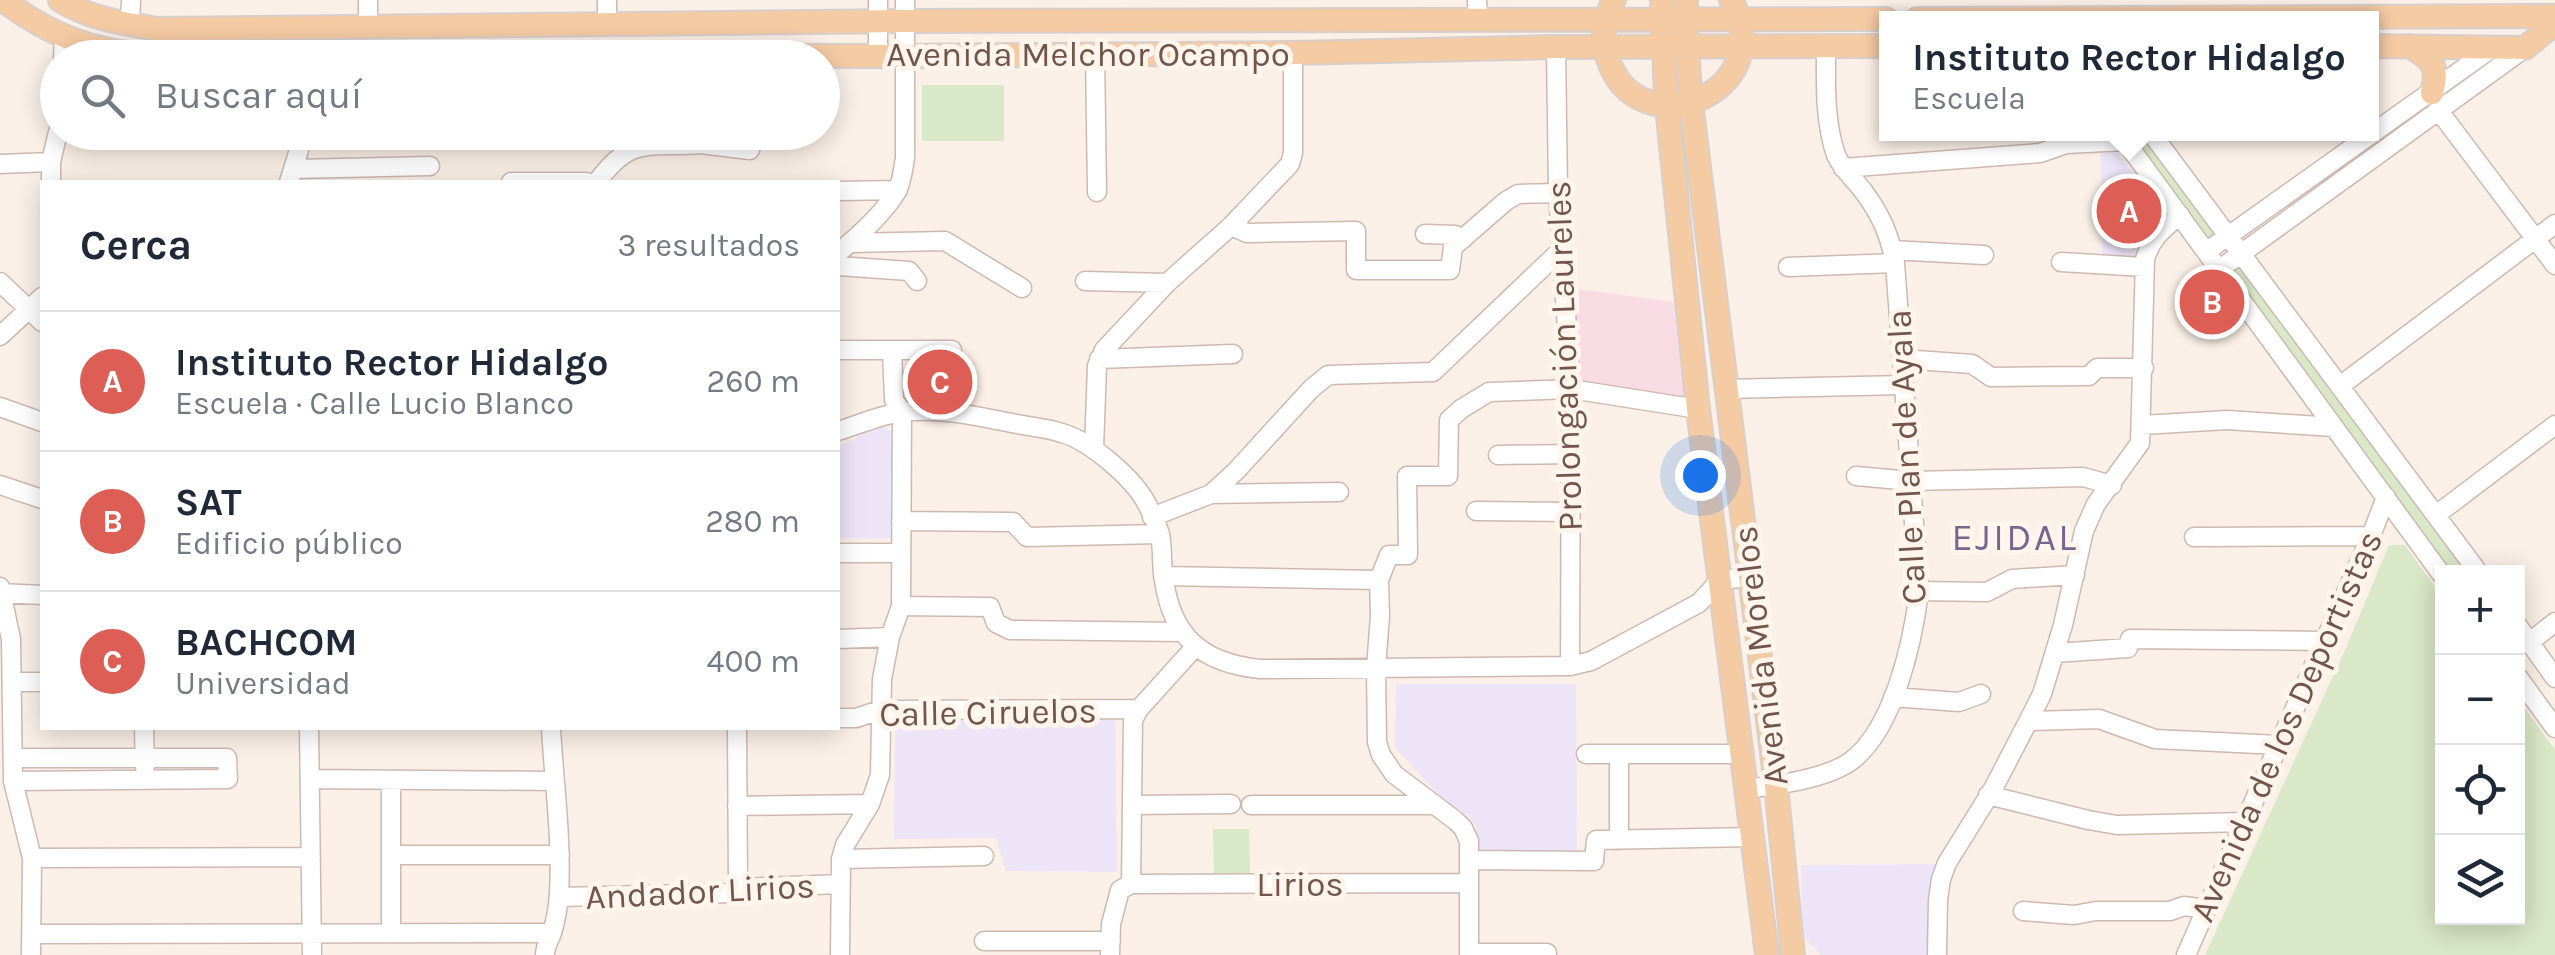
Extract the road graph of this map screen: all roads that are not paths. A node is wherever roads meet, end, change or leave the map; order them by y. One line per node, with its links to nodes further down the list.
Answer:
1 (3, 0): 24 (main road, Avenida Melchor Ocampo)
2 (60, 0): 20 (main road, Avenida Melchor Ocampo)
3 (131, 0): 20 (street)
4 (368, 0): 23 (street)
5 (607, 0): 21 (street)
6 (2551, 0): 14 (main road)
7 (1478, 10): 13 (main road, Avenida Melchor Ocampo); 19 (main road, Avenida Melchor Ocampo)
8 (1662, 10): 9 (main road, Avenida Melchor Ocampo); 13 (main road, Avenida Melchor Ocampo); 34 (main road, Avenida Morelos)
9 (1686, 10): 10 (main road, Avenida Melchor Ocampo); 34 (main road, Avenida Morelos)
10 (1736, 10): 16 (main road, Avenida Melchor Ocampo); 26 (main road)
11 (878, 11): 12 (main road, Avenida Melchor Ocampo); 21 (main road, Avenida Melchor Ocampo); 41 (street)
12 (906, 11): 18 (main road, Avenida Melchor Ocampo); 42 (street)
13 (1610, 11): 33 (main road)
14 (2530, 14): 15 (main road); 17 (main road); 31 (main road)
15 (2379, 15)
16 (1879, 19)
17 (2555, 20): 35 (main road)
18 (1020, 21): 19 (main road, Avenida Melchor Ocampo); 38 (main road)
19 (1424, 21): 36 (main road)
20 (130, 25): 23 (main road, Avenida Melchor Ocampo)
21 (607, 25): 22 (main road, Avenida Melchor Ocampo)
22 (462, 27): 23 (main road, Avenida Melchor Ocampo); 25 (main road)
23 (368, 28)
24 (54, 40)
25 (462, 40)
26 (1742, 46): 27 (main road, Avenida Melchor Ocampo); 34 (main road, Avenida Melchor Ocampo); 44 (main road)
27 (1826, 46): 28 (main road, Avenida Melchor Ocampo); 56 (street, Calle Plan de Ayala)
28 (1879, 46)
29 (2379, 46): 30 (main road)
30 (2410, 46): 31 (main road); 43 (main road)
31 (2496, 46): 35 (main road); 43 (street)
32 (1556, 47): 33 (main road, Avenida Melchor Ocampo); 36 (main road, Avenida Melchor Ocampo); 63 (street, Prolongación Laureles)
33 (1604, 47): 34 (main road, Avenida Melchor Ocampo); 44 (main road)
34 (1675, 47): 44 (main road, Avenida Morelos)
35 (2525, 48): 43 (street)
36 (1424, 50): 37 (main road, Avenida Melchor Ocampo)
37 (1293, 53): 39 (main road, Avenida Melchor Ocampo); 66 (street)
38 (1021, 54): 39 (main road, Avenida Melchor Ocampo); 42 (main road, Avenida Melchor Ocampo)
39 (1095, 54): 62 (street)
40 (840, 55): 41 (main road, Avenida Melchor Ocampo)
41 (878, 55): 42 (main road, Avenida Melchor Ocampo)
42 (904, 56): 60 (street)
43 (2435, 102): 45 (street); 69 (street); 74 (street)
44 (1680, 105): 99 (main road, Avenida Morelos); 102 (main road, Avenida Morelos)
45 (2379, 138)
46 (2090, 141): 56 (street)
47 (2125, 141): 64 (street)
48 (2157, 141): 68 (street)
49 (2375, 141): 68 (street)
50 (54, 150): 53 (street)
51 (299, 150): 57 (street)
52 (630, 150): 59 (street)
53 (51, 162): 54 (street); 58 (street)
54 (0, 164)
55 (430, 166): 57 (street)
56 (1843, 168): 76 (street, Calle Plan de Ayala)
57 (292, 176)
58 (51, 180)
59 (598, 180)
60 (898, 190): 61 (street); 71 (street)
61 (840, 191)
62 (1096, 192)
63 (1558, 193): 70 (street); 72 (street, Prolongación Laureles)
64 (2180, 215): 73 (street); 81 (street)
65 (2555, 224): 69 (street)
66 (1231, 226): 70 (street); 86 (street)
67 (1425, 234): 70 (street)
68 (2228, 236): 73 (street); 74 (street)
69 (2535, 239): 78 (street); 98 (street)
70 (1463, 240)
71 (844, 248): 87 (street)
72 (1562, 249): 100 (street, Prolongación Laureles); 117 (street)
73 (2207, 252): 82 (street)
74 (2242, 253): 82 (street); 98 (street)
75 (1984, 255): 76 (street)
76 (1894, 256): 80 (street); 94 (street, Calle Plan de Ayala)
77 (2062, 262): 81 (street)
78 (2555, 265)
79 (840, 266): 83 (street)
80 (1788, 267)
81 (2144, 267): 96 (street)
82 (2220, 269): 107 (street)
83 (917, 281)
84 (1086, 281): 86 (street)
85 (0, 282): 88 (street)
86 (1167, 283): 95 (street)
87 (1022, 288)
88 (38, 310): 89 (street)
89 (0, 336)
90 (840, 350): 91 (street)
91 (892, 350): 92 (street); 103 (street)
92 (952, 350)
93 (1234, 354): 95 (street)
94 (1902, 359): 96 (street); 97 (street, Calle Plan de Ayala)
95 (1099, 360): 109 (street)
96 (2144, 368): 106 (street)
97 (1904, 385): 99 (street); 113 (street, Calle Plan de Ayala)
98 (2340, 386): 122 (street)
99 (1727, 388): 133 (main road, Avenida Morelos)
100 (1571, 389): 102 (street); 110 (street, Prolongación Laureles); 134 (street)
101 (0, 407): 104 (street)
102 (1698, 409): 135 (main road, Avenida Morelos)
103 (902, 412): 108 (street); 109 (street); 123 (street)
104 (40, 421)
105 (2555, 425): 122 (street)
106 (2142, 426): 107 (street); 115 (street)
107 (2334, 426): 119 (street)
108 (840, 431)
109 (1094, 449): 124 (street)
110 (1571, 454): 111 (street); 121 (street, Prolongación Laureles)
111 (1498, 456)
112 (1856, 476): 113 (street)
113 (1912, 480): 115 (street); 137 (street, Calle Plan de Ayala)
114 (0, 485): 118 (street)
115 (2112, 485): 131 (street)
116 (1339, 492): 117 (street)
117 (1212, 494): 124 (street)
118 (40, 498)
119 (2386, 498): 125 (street, Avenida de los Deportistas); 129 (street)
120 (1476, 511): 121 (street)
121 (1571, 512): 148 (street, Prolongación Laureles)
122 (2436, 515): 130 (street)
123 (901, 521): 124 (street); 128 (street)
124 (1156, 526): 132 (street)
125 (2371, 536): 126 (street); 145 (street, Avenida de los Deportistas)
126 (2194, 538)
127 (840, 553): 128 (street)
128 (901, 553): 139 (street)
129 (2435, 565)
130 (2473, 565)
131 (2075, 575): 137 (street); 147 (street)
132 (1163, 576): 134 (street); 144 (street)
133 (1750, 577): 135 (street); 176 (main road, Avenida Morelos)
134 (1379, 580): 149 (street)
135 (1720, 580): 148 (street); 168 (main road, Avenida Morelos)
136 (1, 590): 138 (street); 151 (street)
137 (1919, 591): 155 (street, Calle Plan de Ayala)
138 (40, 595)
139 (901, 606): 142 (street); 144 (street)
140 (2555, 622): 146 (street)
141 (2525, 635): 146 (street)
142 (890, 638): 143 (street); 157 (street)
143 (840, 639)
144 (1189, 640): 149 (street); 156 (street)
145 (2325, 641): 147 (street); 165 (street, Avenida de los Deportistas)
146 (2530, 642): 150 (street)
147 (2055, 652): 159 (street)
148 (1570, 666): 149 (street)
149 (1376, 668): 183 (street)
150 (2555, 678)
151 (12, 682): 152 (street); 169 (street)
152 (40, 682)
153 (2525, 687): 160 (street)
154 (1981, 694): 155 (street)
155 (1893, 697): 176 (street, Calle Plan de Ayala)
156 (1139, 709): 157 (street, Calle Ciruelos); 181 (street)
157 (880, 710): 158 (street, Calle Ciruelos); 179 (street)
158 (840, 718)
159 (2030, 720): 165 (street); 178 (street)
160 (2555, 728)
161 (144, 730): 170 (street)
162 (309, 730): 172 (street)
163 (551, 730): 175 (street)
164 (737, 730): 184 (street)
165 (2279, 744): 185 (street, Avenida de los Deportistas)
166 (1586, 754): 167 (street)
167 (1619, 754): 168 (street); 187 (street)
168 (1742, 754): 177 (main road, Avenida Morelos)
169 (14, 758): 170 (street); 174 (street)
170 (145, 758): 171 (street); 171 (street)
171 (146, 778): 174 (street)
172 (310, 779): 173 (street); 191 (street)
173 (391, 780): 175 (street); 188 (street)
174 (14, 781): 192 (street)
175 (554, 781): 189 (street)
176 (1776, 786): 177 (street, Calle Plan de Ayala); 215 (main road, Avenida Morelos)
177 (1747, 789): 186 (main road, Avenida Morelos)
178 (1988, 796): 185 (street); 216 (street)
179 (870, 804): 184 (street); 193 (street)
180 (1231, 804): 181 (street)
181 (1132, 805): 197 (street)
182 (1251, 805): 183 (street)
183 (1432, 805): 194 (street)
184 (737, 806): 198 (street)
185 (2245, 822): 200 (street, Avenida de los Deportistas)
186 (1753, 837): 187 (street); 214 (main road, Avenida Morelos)
187 (1619, 840): 194 (street)
188 (391, 855): 189 (street); 202 (street)
189 (560, 855): 199 (street)
190 (984, 856): 193 (street)
191 (310, 857): 192 (street); 203 (street)
192 (32, 858): 205 (street)
193 (841, 859): 196 (street)
194 (1469, 860): 195 (street)
195 (1469, 883): 197 (street, Lirios); 209 (street)
196 (841, 884): 198 (street, Andador Lirios); 213 (street)
197 (1132, 884): 207 (street)
198 (738, 888): 199 (street, Andador Lirios)
199 (559, 897): 204 (street)
200 (2206, 909): 201 (street); 217 (street, Avenida de los Deportistas)
201 (2023, 910)
202 (391, 931): 203 (street); 204 (street)
203 (312, 933): 205 (street); 211 (street)
204 (552, 933): 212 (street)
205 (31, 934): 210 (street)
206 (984, 940): 207 (street)
207 (1110, 948)
208 (1546, 953): 209 (street)
209 (1470, 954)
210 (31, 955)
211 (312, 955)
212 (545, 955)
213 (840, 955)
214 (1768, 955)
215 (1794, 955)
216 (1938, 955)
217 (2186, 955)

